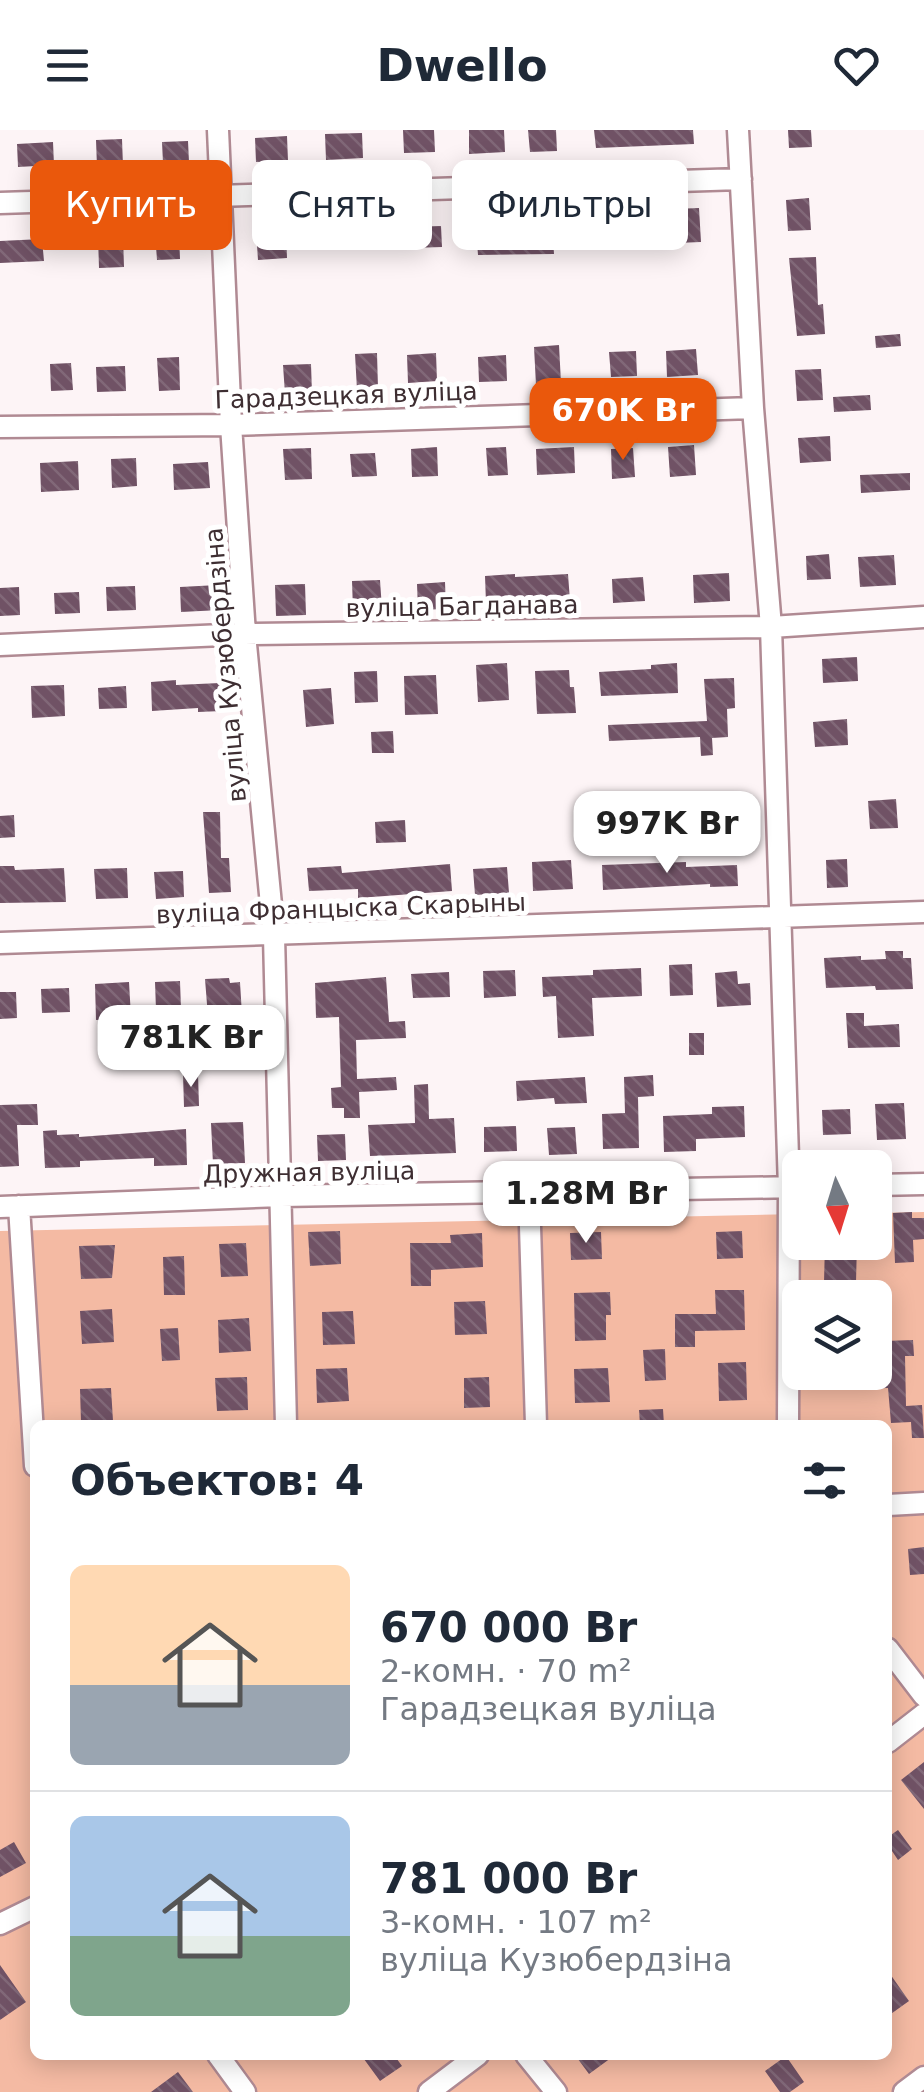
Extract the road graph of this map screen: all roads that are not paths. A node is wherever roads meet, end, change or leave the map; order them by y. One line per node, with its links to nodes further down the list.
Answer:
1 (218, 130): 3 (street, вуліца Кузюбердзіна)
2 (738, 130): 4 (street)
3 (219, 160)
4 (741, 179): 5 (street); 9 (street)
5 (232, 195)
6 (30, 202): 7 (street)
7 (0, 203)
8 (223, 250): 10 (street, вуліца Кузюбердзіна)
9 (752, 408): 10 (street, Гарадзецкая вуліца); 13 (street)
10 (231, 424): 11 (street, Гарадзецкая вуліца); 14 (street, вуліца Кузюбердзіна)
11 (0, 427)
12 (924, 617): 13 (street, вуліца Багданава)
13 (771, 627): 14 (street, вуліца Багданава); 17 (street)
14 (246, 634): 15 (street, вуліца Багданава); 18 (street, вуліца Кузюбердзіна)
15 (0, 645)
16 (924, 912): 17 (street, вуліца Францыска Скарыны)
17 (782, 919): 18 (street, вуліца Францыска Скарыны); 20 (street)
18 (274, 936): 19 (street, вуліца Францыска Скарыны); 25 (street, вуліца Кузюбердзіна)
19 (0, 943)
20 (792, 1150)
21 (924, 1184): 22 (street)
22 (892, 1185)
23 (782, 1187): 24 (street, Дружная вуліца)
24 (529, 1193): 25 (street, Дружная вуліца); 30 (street)
25 (280, 1196): 26 (street, Дружная вуліца); 29 (street, вуліца Кузюбердзіна)
26 (10, 1206): 28 (street)
27 (792, 1260): 31 (street)
28 (31, 1420)
29 (286, 1420)
30 (536, 1420)
31 (788, 1420)
32 (924, 1503): 33 (street)
33 (892, 1506)
34 (892, 1654): 35 (street)
35 (924, 1696)
36 (924, 1714): 37 (street)
37 (892, 1739)
38 (30, 1909): 39 (street)
39 (0, 1924)
40 (222, 2060): 44 (street)
41 (471, 2060): 45 (street)
42 (530, 2060): 46 (street)
43 (924, 2076): 47 (street)
44 (245, 2092)
45 (429, 2092)
46 (556, 2092)
47 (904, 2092)

